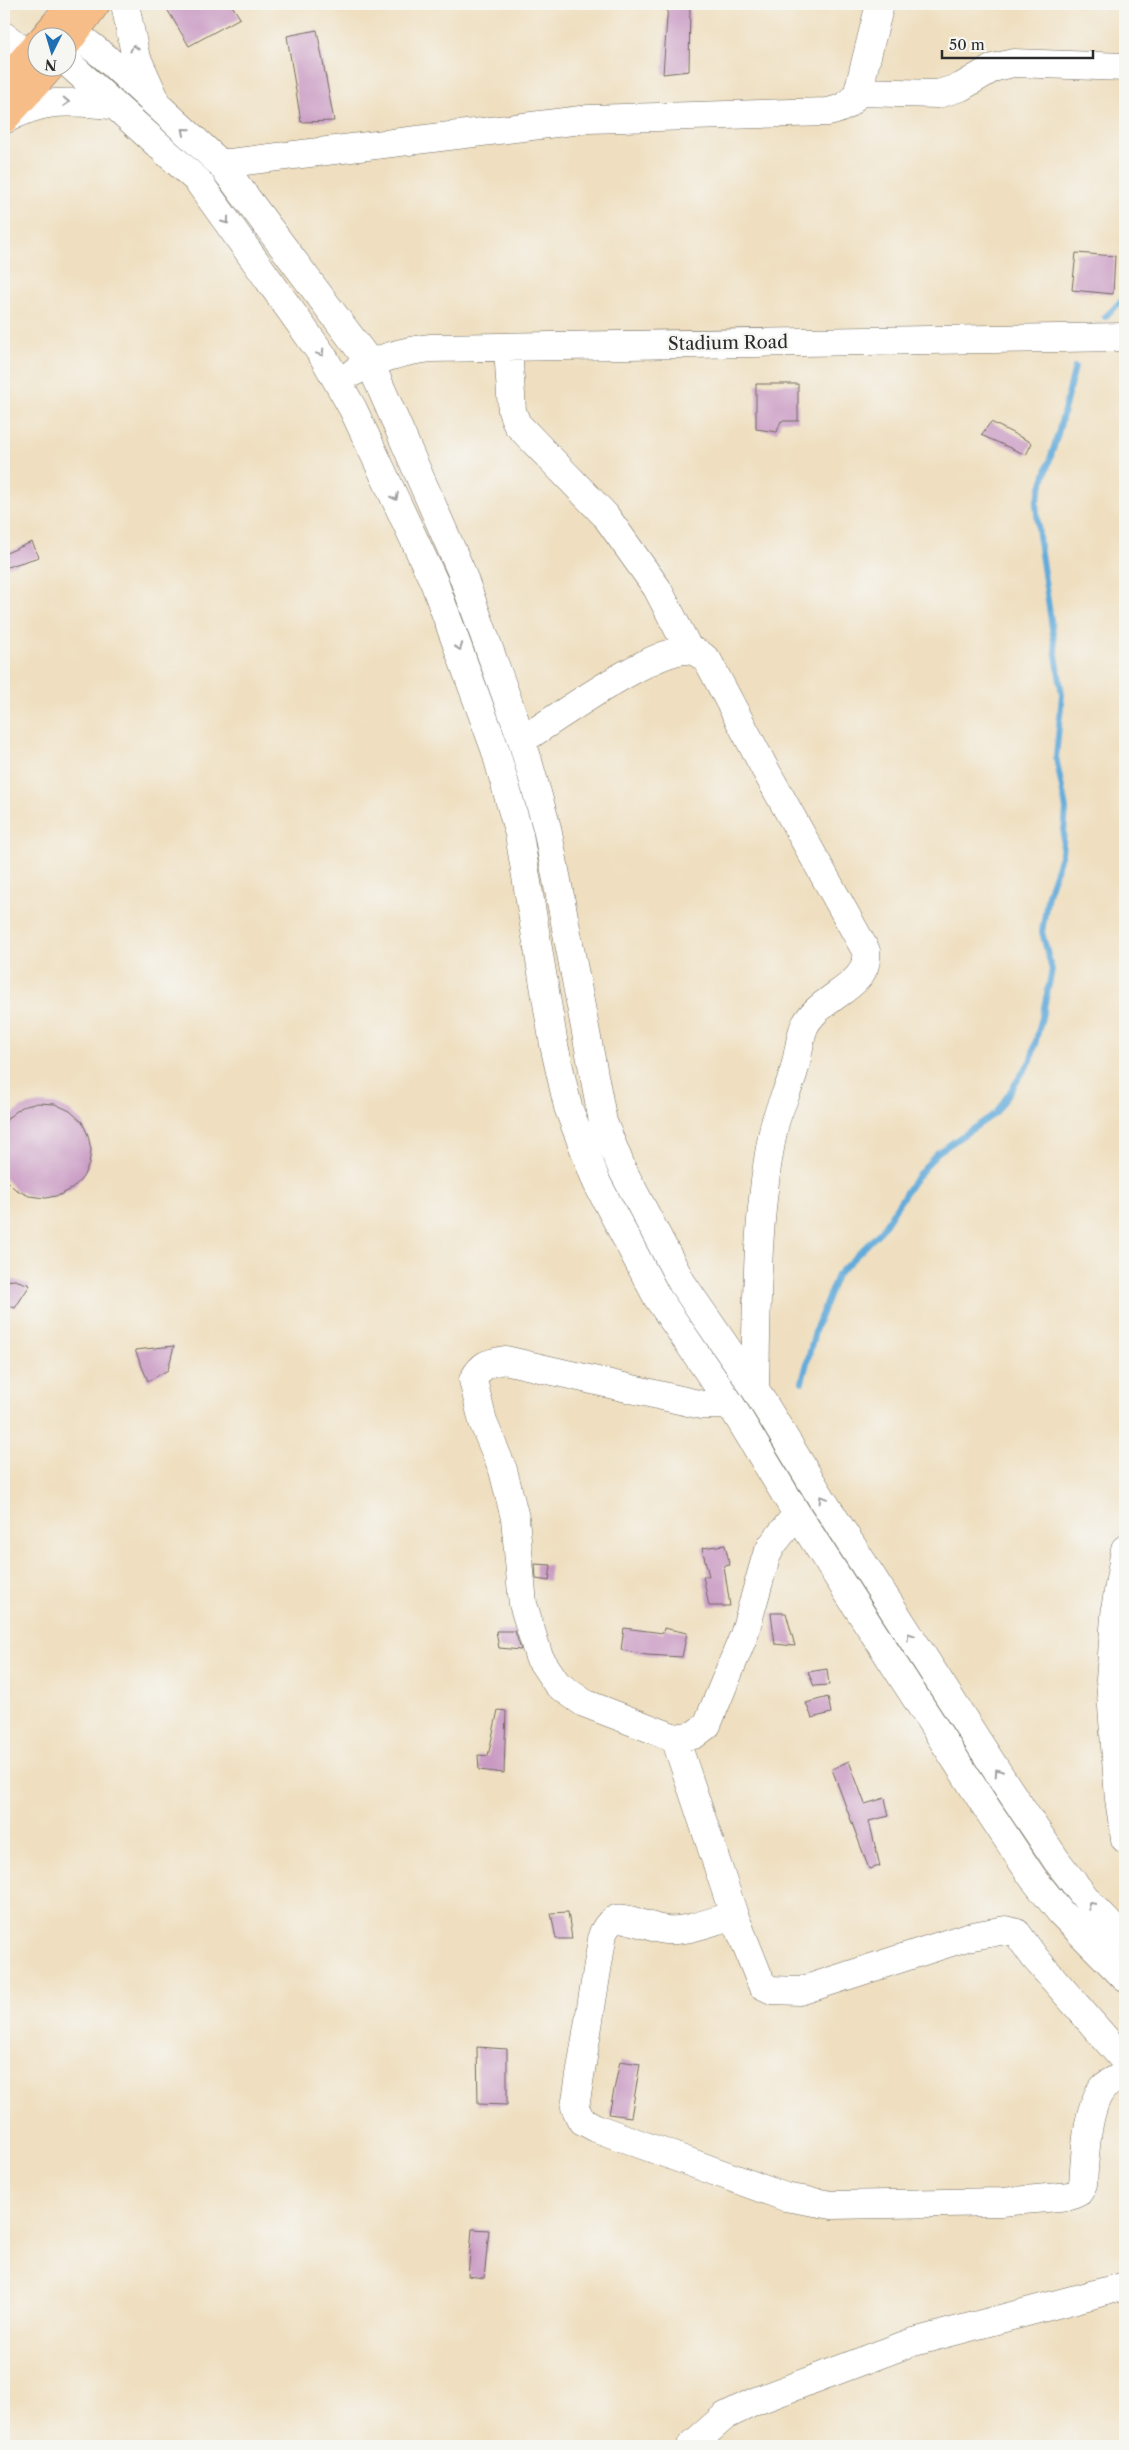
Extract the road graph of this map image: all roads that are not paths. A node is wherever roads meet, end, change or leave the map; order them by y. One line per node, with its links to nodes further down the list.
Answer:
1 (96, 4): 4 (main road)
2 (125, 4): 15 (street, one-way to 2)
3 (880, 4): 13 (street)
4 (65, 28)
5 (4, 36): 6 (street)
6 (28, 36)
7 (78, 46): 15 (street)
8 (28, 60): 12 (main road)
9 (1125, 67): 13 (street)
10 (78, 72): 14 (street)
11 (29, 78): 16 (main road)
12 (4, 82)
13 (858, 92): 17 (street)
14 (114, 105): 16 (street, one-way to 14); 21 (street, one-way to 21)
15 (160, 109): 17 (street, one-way to 15)
16 (4, 120)
17 (221, 164): 20 (street)
18 (1125, 337): 19 (street, Stadium Road)
19 (508, 347): 20 (street, Stadium Road); 22 (street)
20 (370, 363): 21 (street, Stadium Road); 23 (street)
21 (337, 381): 25 (street, one-way to 25)
22 (689, 650): 23 (street); 24 (street)
23 (522, 740): 24 (street)
24 (755, 1389): 31 (street, one-way to 24)
25 (731, 1406): 26 (street); 28 (street)
26 (798, 1514): 28 (street); 32 (street)
27 (1125, 1549): 29 (street)
28 (674, 1738): 30 (street)
29 (1125, 1839)
30 (734, 1915): 33 (street); 34 (street)
31 (1125, 1940)
32 (1125, 1978)
33 (1125, 2061)
34 (1125, 2074)
35 (1125, 2286): 36 (street)
36 (690, 2446)

